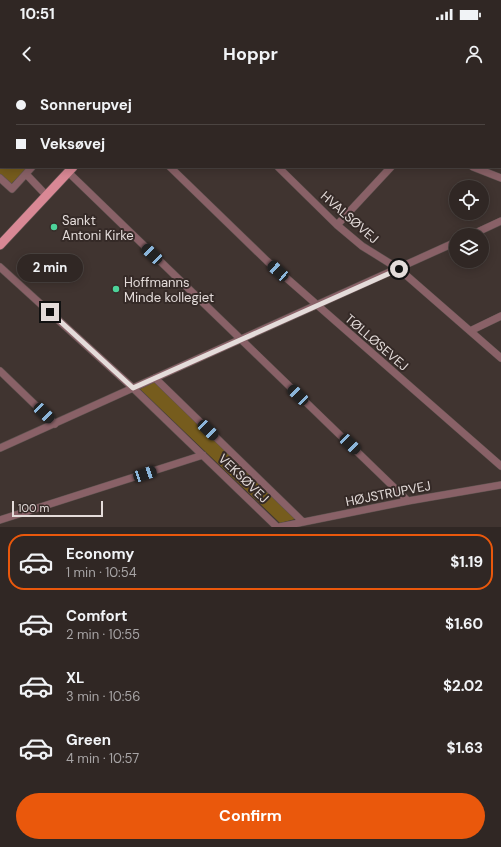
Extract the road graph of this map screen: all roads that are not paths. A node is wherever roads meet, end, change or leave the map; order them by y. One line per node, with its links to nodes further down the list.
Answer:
1 (31, 168): 7 (street)
2 (171, 168): 18 (street, TØLLØSEVEJ)
3 (282, 168): 12 (street, HVALSØVEJ)
4 (390, 168): 12 (street)
5 (476, 168): 9 (street)
6 (70, 170): 10 (main road); 21 (street)
7 (26, 174): 8 (street); 10 (street)
8 (0, 178)
9 (501, 178)
10 (46, 195): 14 (main road)
11 (501, 221): 13 (street)
12 (337, 226): 17 (street, HVALSØVEJ)
13 (486, 228)
14 (0, 245)
15 (449, 245): 17 (street)
16 (0, 267): 25 (street, VEKSØVEJ)
17 (399, 269): 18 (street); 20 (street, HVALSØVEJ)
18 (317, 306): 21 (street); 29 (street, TØLLØSEVEJ)
19 (501, 316): 20 (street)
20 (470, 331): 22 (street, HVALSØVEJ)
21 (240, 339): 24 (street); 31 (street)
22 (501, 358)
23 (0, 371): 26 (street)
24 (155, 378): 25 (street); 33 (street, VEKSØVEJ)
25 (133, 388): 26 (street); 28 (street, VEKSØVEJ)
26 (55, 424): 27 (street)
27 (0, 448)
28 (203, 455): 32 (street); 34 (street, VEKSØVEJ)
29 (501, 466)
30 (501, 485): 31 (street, HØJSTRUPVEJ)
31 (408, 501): 33 (street, HØJSTRUPVEJ)
32 (0, 520)
33 (302, 522): 34 (street, HØJSTRUPVEJ)
34 (278, 527)

